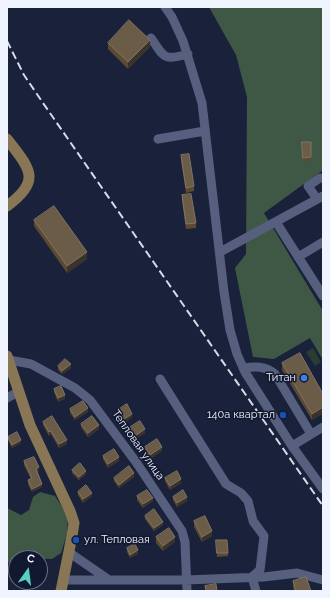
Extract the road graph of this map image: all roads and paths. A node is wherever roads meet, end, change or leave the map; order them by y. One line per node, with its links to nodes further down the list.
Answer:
1 (165, 7): 3 (street)
2 (151, 38): 3 (street)
3 (188, 54): 4 (street)
4 (205, 131): 6 (street); 12 (street)
5 (7, 139): 9 (main road)
6 (158, 139)
7 (320, 178): 8 (street)
8 (320, 198): 10 (street)
9 (7, 206)
10 (276, 222): 12 (street); 13 (street)
11 (323, 242): 13 (street)
12 (220, 252): 16 (street)
13 (298, 257): 14 (street)
14 (323, 296)
15 (8, 358): 18 (main road); 27 (street, Тепловая улица)
16 (243, 368): 21 (street); 22 (street)
17 (160, 379): 25 (street)
18 (18, 392): 19 (street); 24 (main road)
19 (7, 398)
20 (323, 427): 21 (street)
21 (311, 434): 22 (street)
22 (292, 446): 23 (street)
23 (323, 489)
24 (70, 553): 26 (street); 29 (main road)
25 (252, 577): 27 (street); 28 (street); 31 (street)
26 (109, 580): 27 (street); 29 (street)
27 (185, 580): 30 (street, Тепловая улица)
28 (323, 580)
29 (62, 586)
30 (186, 591)
31 (256, 591)

